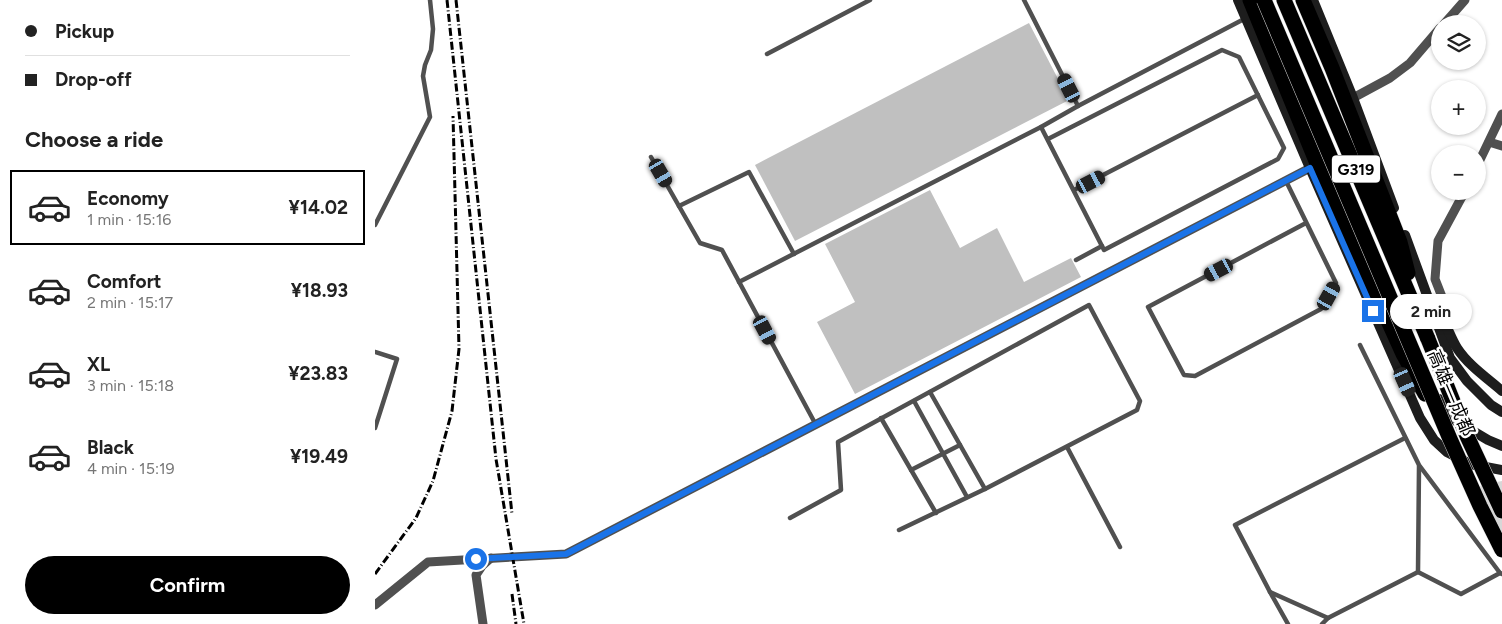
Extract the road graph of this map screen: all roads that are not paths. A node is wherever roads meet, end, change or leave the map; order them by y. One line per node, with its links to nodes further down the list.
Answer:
1 (430, 0): 32 (lane)
2 (870, 0): 15 (lane)
3 (1024, 0): 18 (lane)
4 (1238, 0): 13 (main road)
5 (1250, 0): 49 (highway, bridge)
6 (1259, 0): 51 (main road)
7 (1264, 0): 49 (highway, 高雄—成都 / G319, bridge)
8 (1284, 0): 38 (highway, 高雄—成都 / G319)
9 (1303, 0): 38 (highway)
10 (1313, 0): 17 (main road)
11 (1465, 0): 12 (street)
12 (1452, 15)
13 (1246, 18): 18 (lane); 26 (main road)
14 (1431, 38): 17 (street)
15 (767, 54)
16 (1258, 96): 21 (lane); 28 (lane); 33 (lane)
17 (1353, 98): 37 (main road)
18 (1078, 106): 20 (lane)
19 (1502, 114): 22 (street)
20 (1041, 127): 21 (lane); 34 (lane)
21 (1048, 139): 28 (lane)
22 (1489, 142): 23 (street); 24 (street)
23 (1502, 146)
24 (1486, 148)
25 (651, 157): 30 (lane)
26 (1310, 168): 27 (street); 56 (main road)
27 (1286, 181): 31 (lane); 46 (street)
28 (1074, 190): 33 (lane)
29 (1460, 200): 37 (street)
30 (679, 206): 34 (lane); 36 (lane)
31 (1306, 223): 31 (lane)
32 (375, 225)
33 (1102, 246): 35 (lane)
34 (794, 254): 36 (lane)
35 (1076, 260)
36 (739, 282): 46 (lane)
37 (1431, 305): 41 (main road); 44 (main road)
38 (1428, 339): 59 (highway, 高雄—成都 / G319, bridge)
39 (1360, 345): 48 (lane)
40 (375, 352): 47 (lane)
41 (1502, 391)
42 (930, 392): 43 (lane); 50 (lane); 52 (lane)
43 (914, 400): 45 (lane); 53 (lane)
44 (1502, 412)
45 (881, 418): 55 (lane); 61 (lane)
46 (816, 425): 65 (street)
47 (375, 428)
48 (1405, 438): 54 (lane); 68 (lane)
49 (1449, 438): 64 (highway, 高雄—成都 / G319, bridge)
50 (960, 445): 53 (lane); 57 (lane)
51 (1502, 446)
52 (1067, 447): 57 (lane); 63 (lane)
53 (943, 454): 55 (lane); 58 (lane)
54 (1419, 465): 66 (lane); 67 (lane)
55 (911, 470): 60 (lane)
56 (1502, 470)
57 (985, 489): 58 (lane)
58 (967, 498): 60 (lane)
59 (1502, 511)
60 (936, 512): 62 (lane)
61 (790, 518)
62 (899, 530)
63 (1121, 547)
64 (1502, 550)
65 (492, 558): 69 (street); 71 (street)
66 (1418, 572): 67 (lane); 70 (lane)
67 (1501, 574)
68 (1270, 592): 70 (lane); 72 (lane)
69 (375, 605)
70 (1328, 618): 73 (lane)
71 (483, 624)
72 (1288, 624)
73 (1322, 624)

